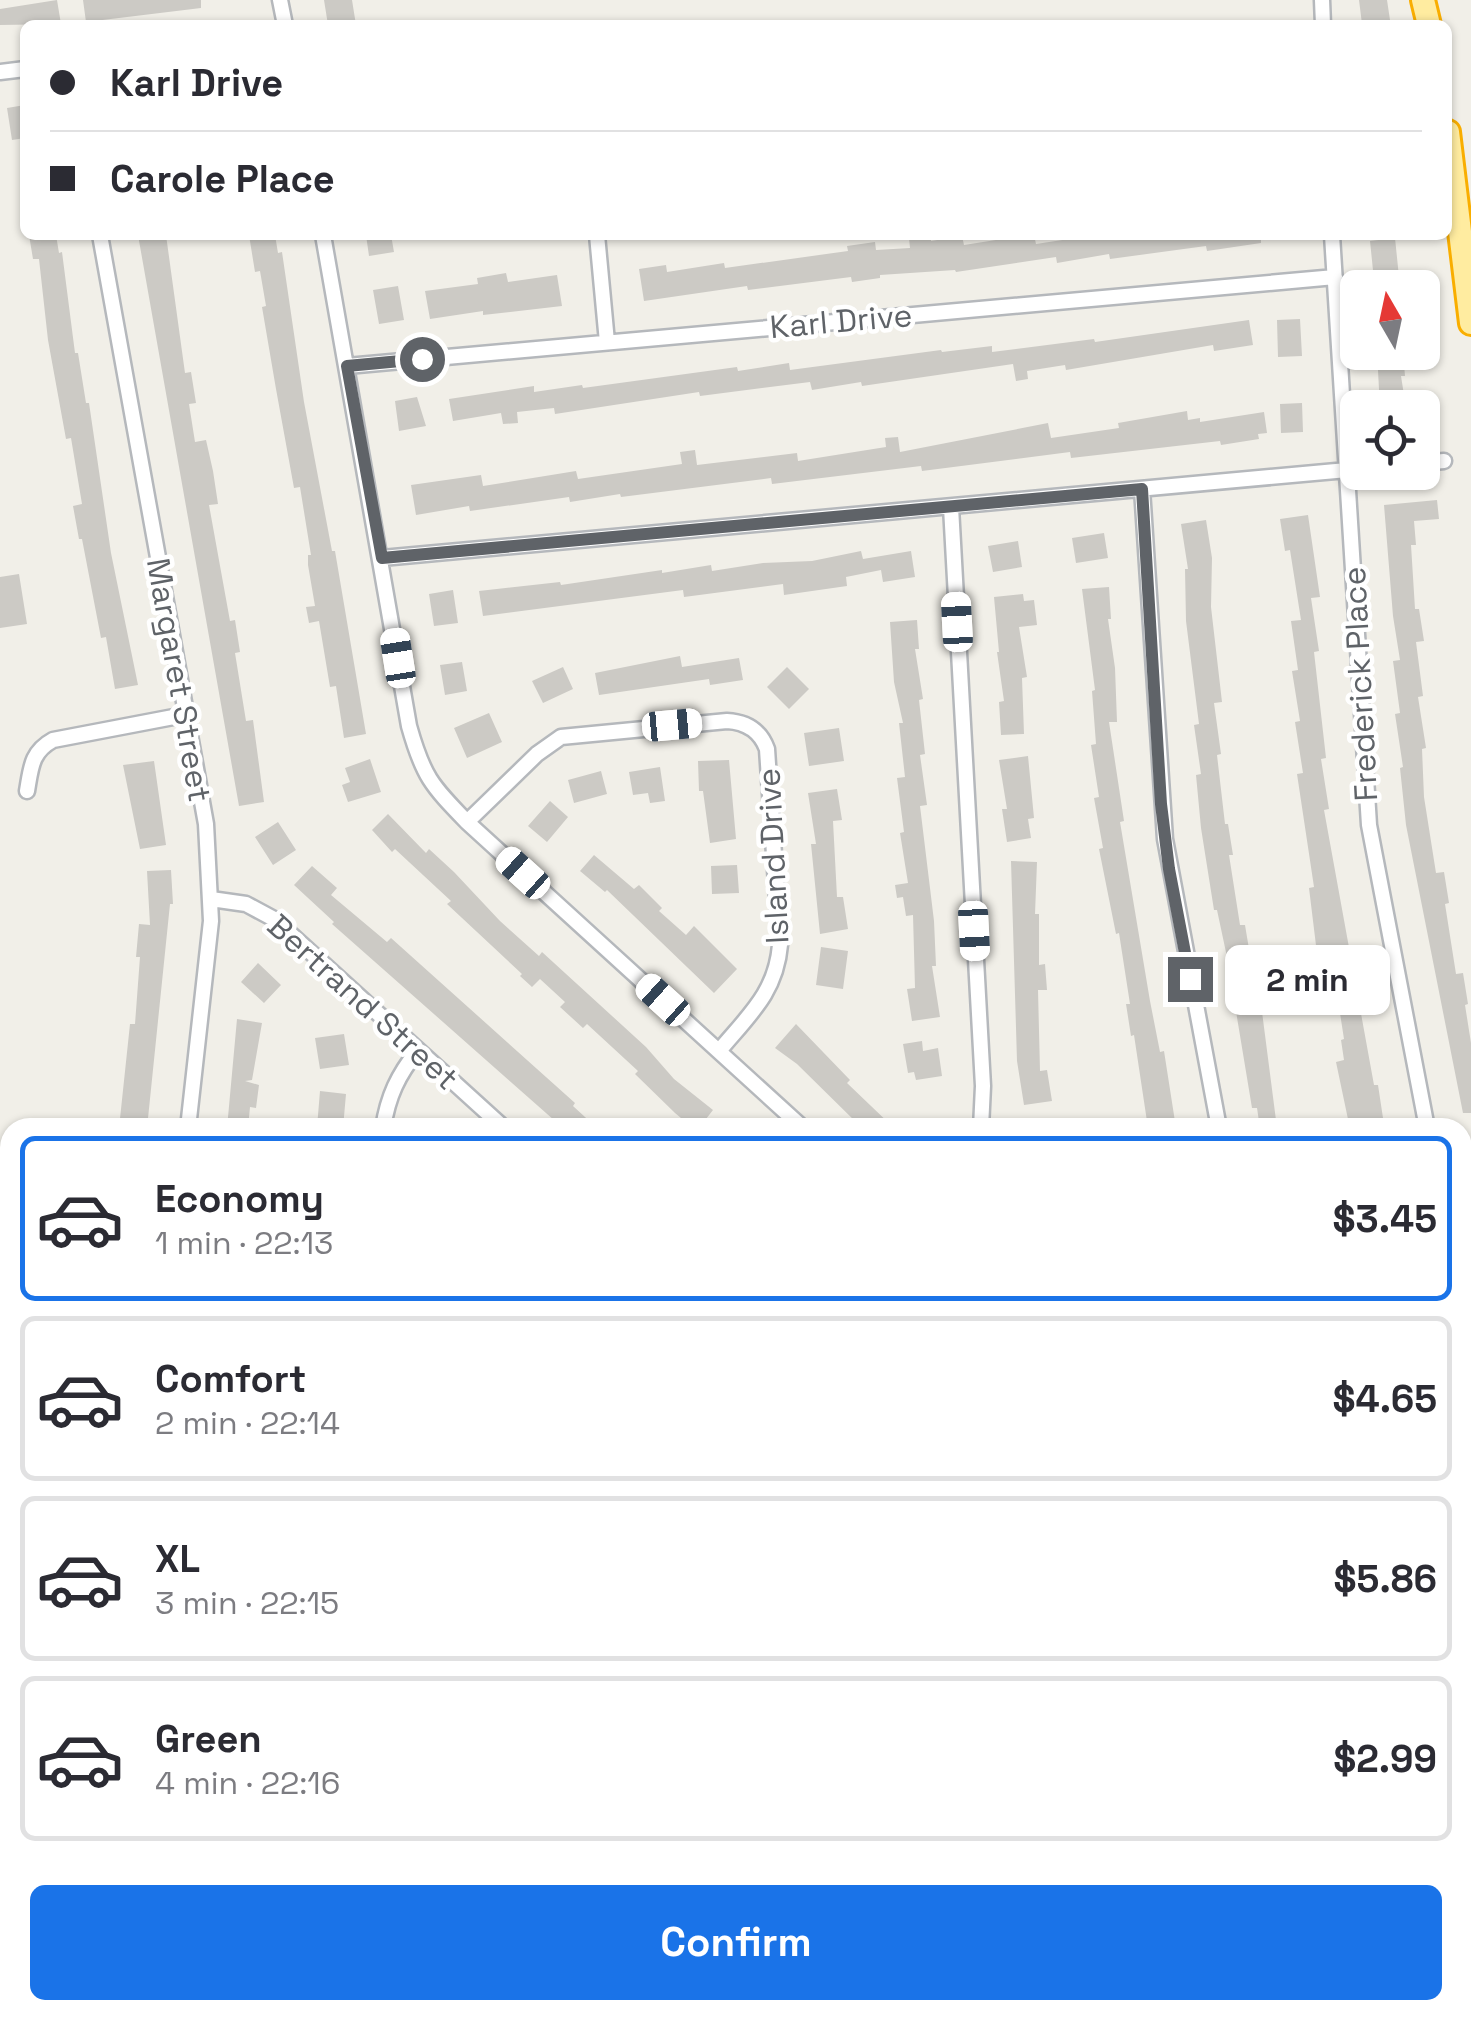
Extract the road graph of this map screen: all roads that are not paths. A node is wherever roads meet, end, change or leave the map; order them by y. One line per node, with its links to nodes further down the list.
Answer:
1 (1452, 165): 7 (highway)
2 (101, 240): 18 (street, Margaret Street)
3 (325, 240): 9 (street)
4 (597, 240): 8 (street)
5 (1332, 240): 6 (street, Frederick Place)
6 (1334, 277): 8 (street, Karl Drive); 10 (street, Frederick Place)
7 (1471, 323)
8 (607, 342): 9 (street, Karl Drive)
9 (347, 366): 17 (street)
10 (1345, 390)
11 (1440, 461): 12 (street)
12 (1444, 461)
13 (1340, 471): 14 (street)
14 (1142, 489): 16 (street); 29 (street)
15 (1353, 490): 30 (street, Frederick Place)
16 (950, 506): 17 (street); 28 (street)
17 (382, 558): 20 (street)
18 (184, 715): 19 (street); 21 (street, Margaret Street)
19 (27, 791)
20 (467, 822): 23 (street); 23 (street, Island Drive)
21 (212, 899): 22 (street, Bertrand Street); 24 (street, Margaret Street)
22 (418, 1050): 25 (street); 26 (street, Bertrand Street)
23 (719, 1051): 27 (street)
24 (189, 1118)
25 (385, 1118)
26 (493, 1118)
27 (792, 1118)
28 (981, 1118)
29 (1217, 1118)
30 (1425, 1118)

